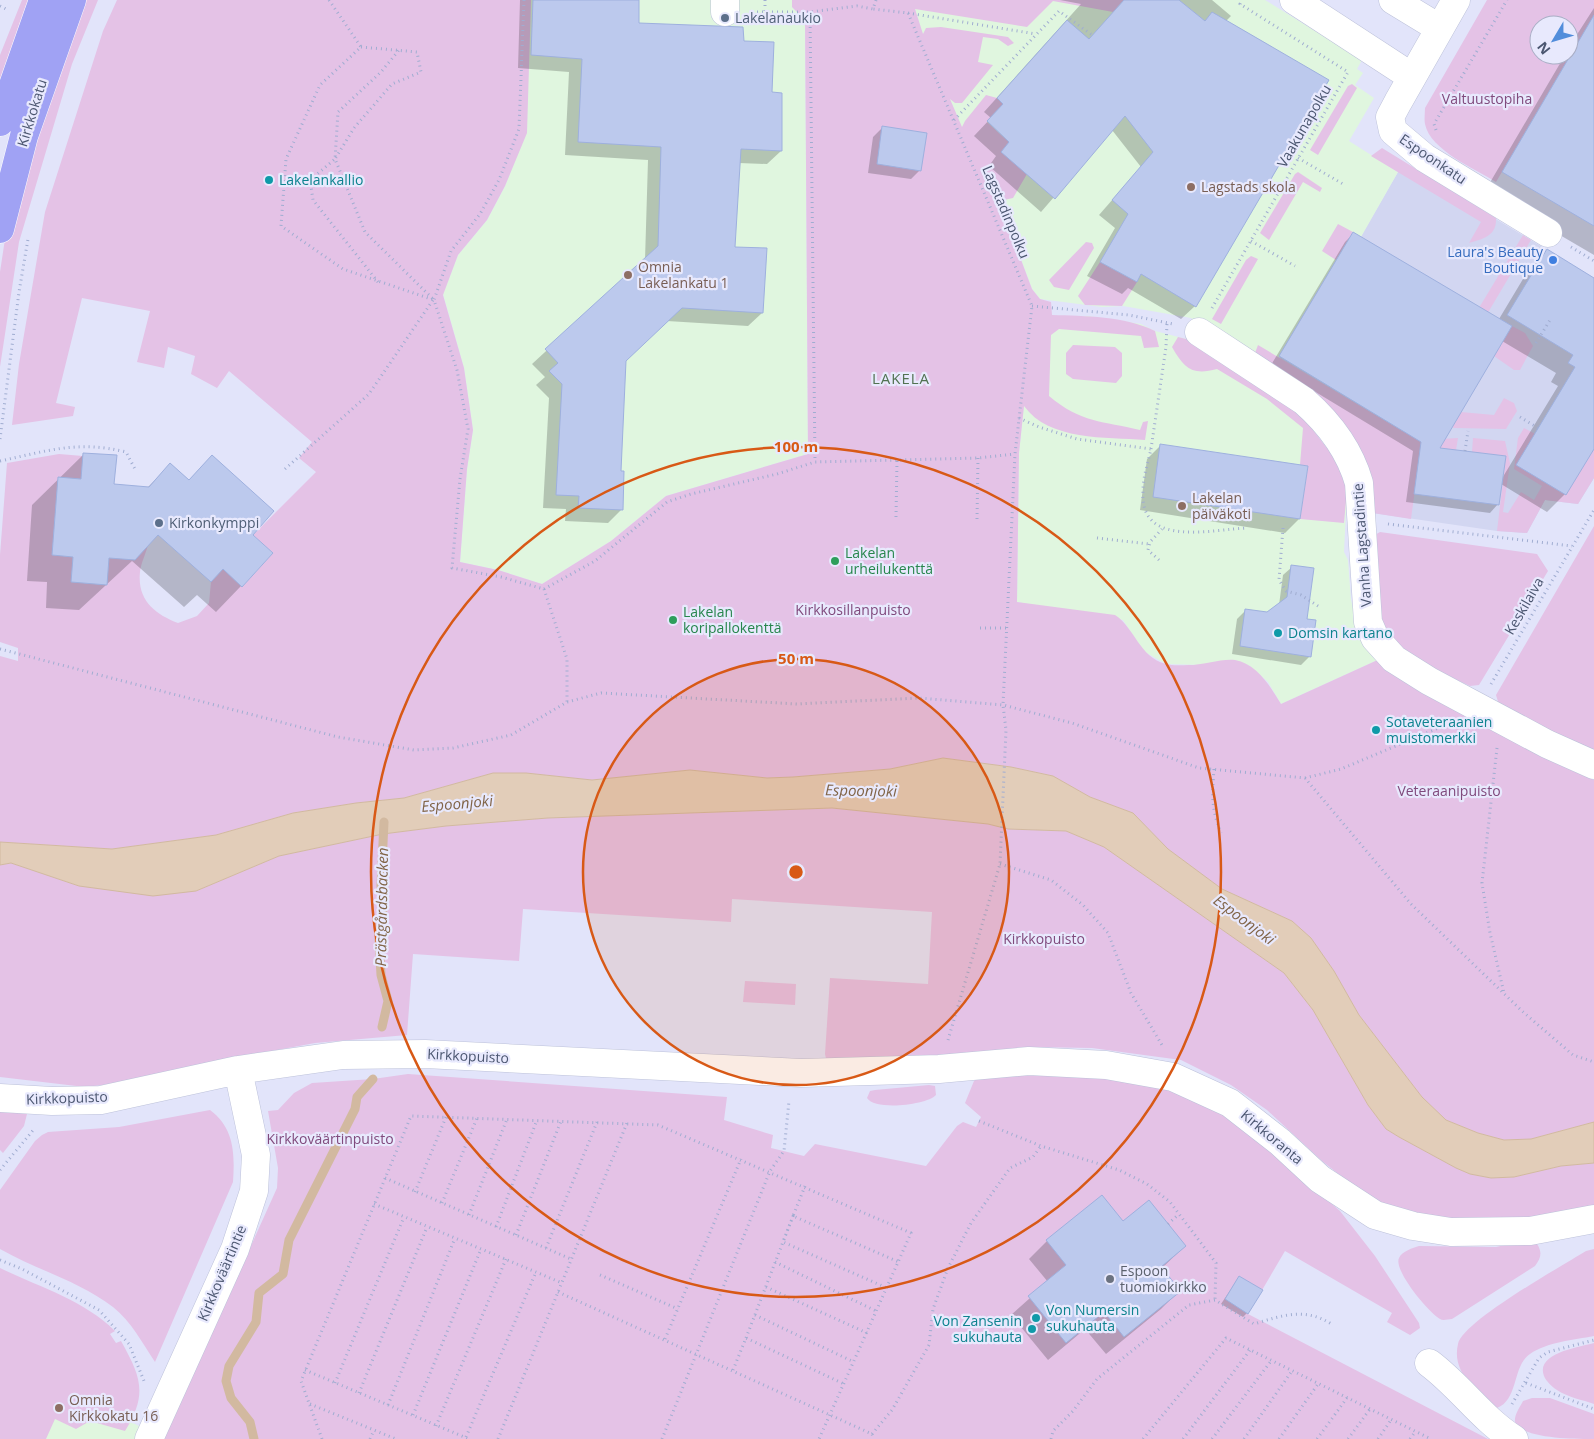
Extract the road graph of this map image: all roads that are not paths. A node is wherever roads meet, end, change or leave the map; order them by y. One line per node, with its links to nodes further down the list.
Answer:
1 (43, 0): 8 (main road, Kirkkokatu)
2 (72, 0): 9 (main road, Kirkkokatu)
3 (1294, 0): 7 (street)
4 (1393, 0): 6 (street)
5 (1456, 0): 6 (street, Espoonkatu)
6 (1439, 28): 7 (street, Espoonkatu)
7 (1412, 77): 10 (street, Espoonkatu)
8 (0, 122)
9 (0, 228)
10 (1548, 233)
11 (1199, 332): 12 (street, Vanha Lagstadintie)
12 (1594, 765)
13 (939, 1069): 14 (street, Kirkkopuisto); 16 (street, Kirkkoranta)
14 (238, 1070): 15 (street, Kirkkopuisto); 19 (street, Kirkkoväärtintie)
15 (0, 1098)
16 (1594, 1219)
17 (1429, 1363): 18 (street)
18 (1513, 1438)
19 (149, 1439)

